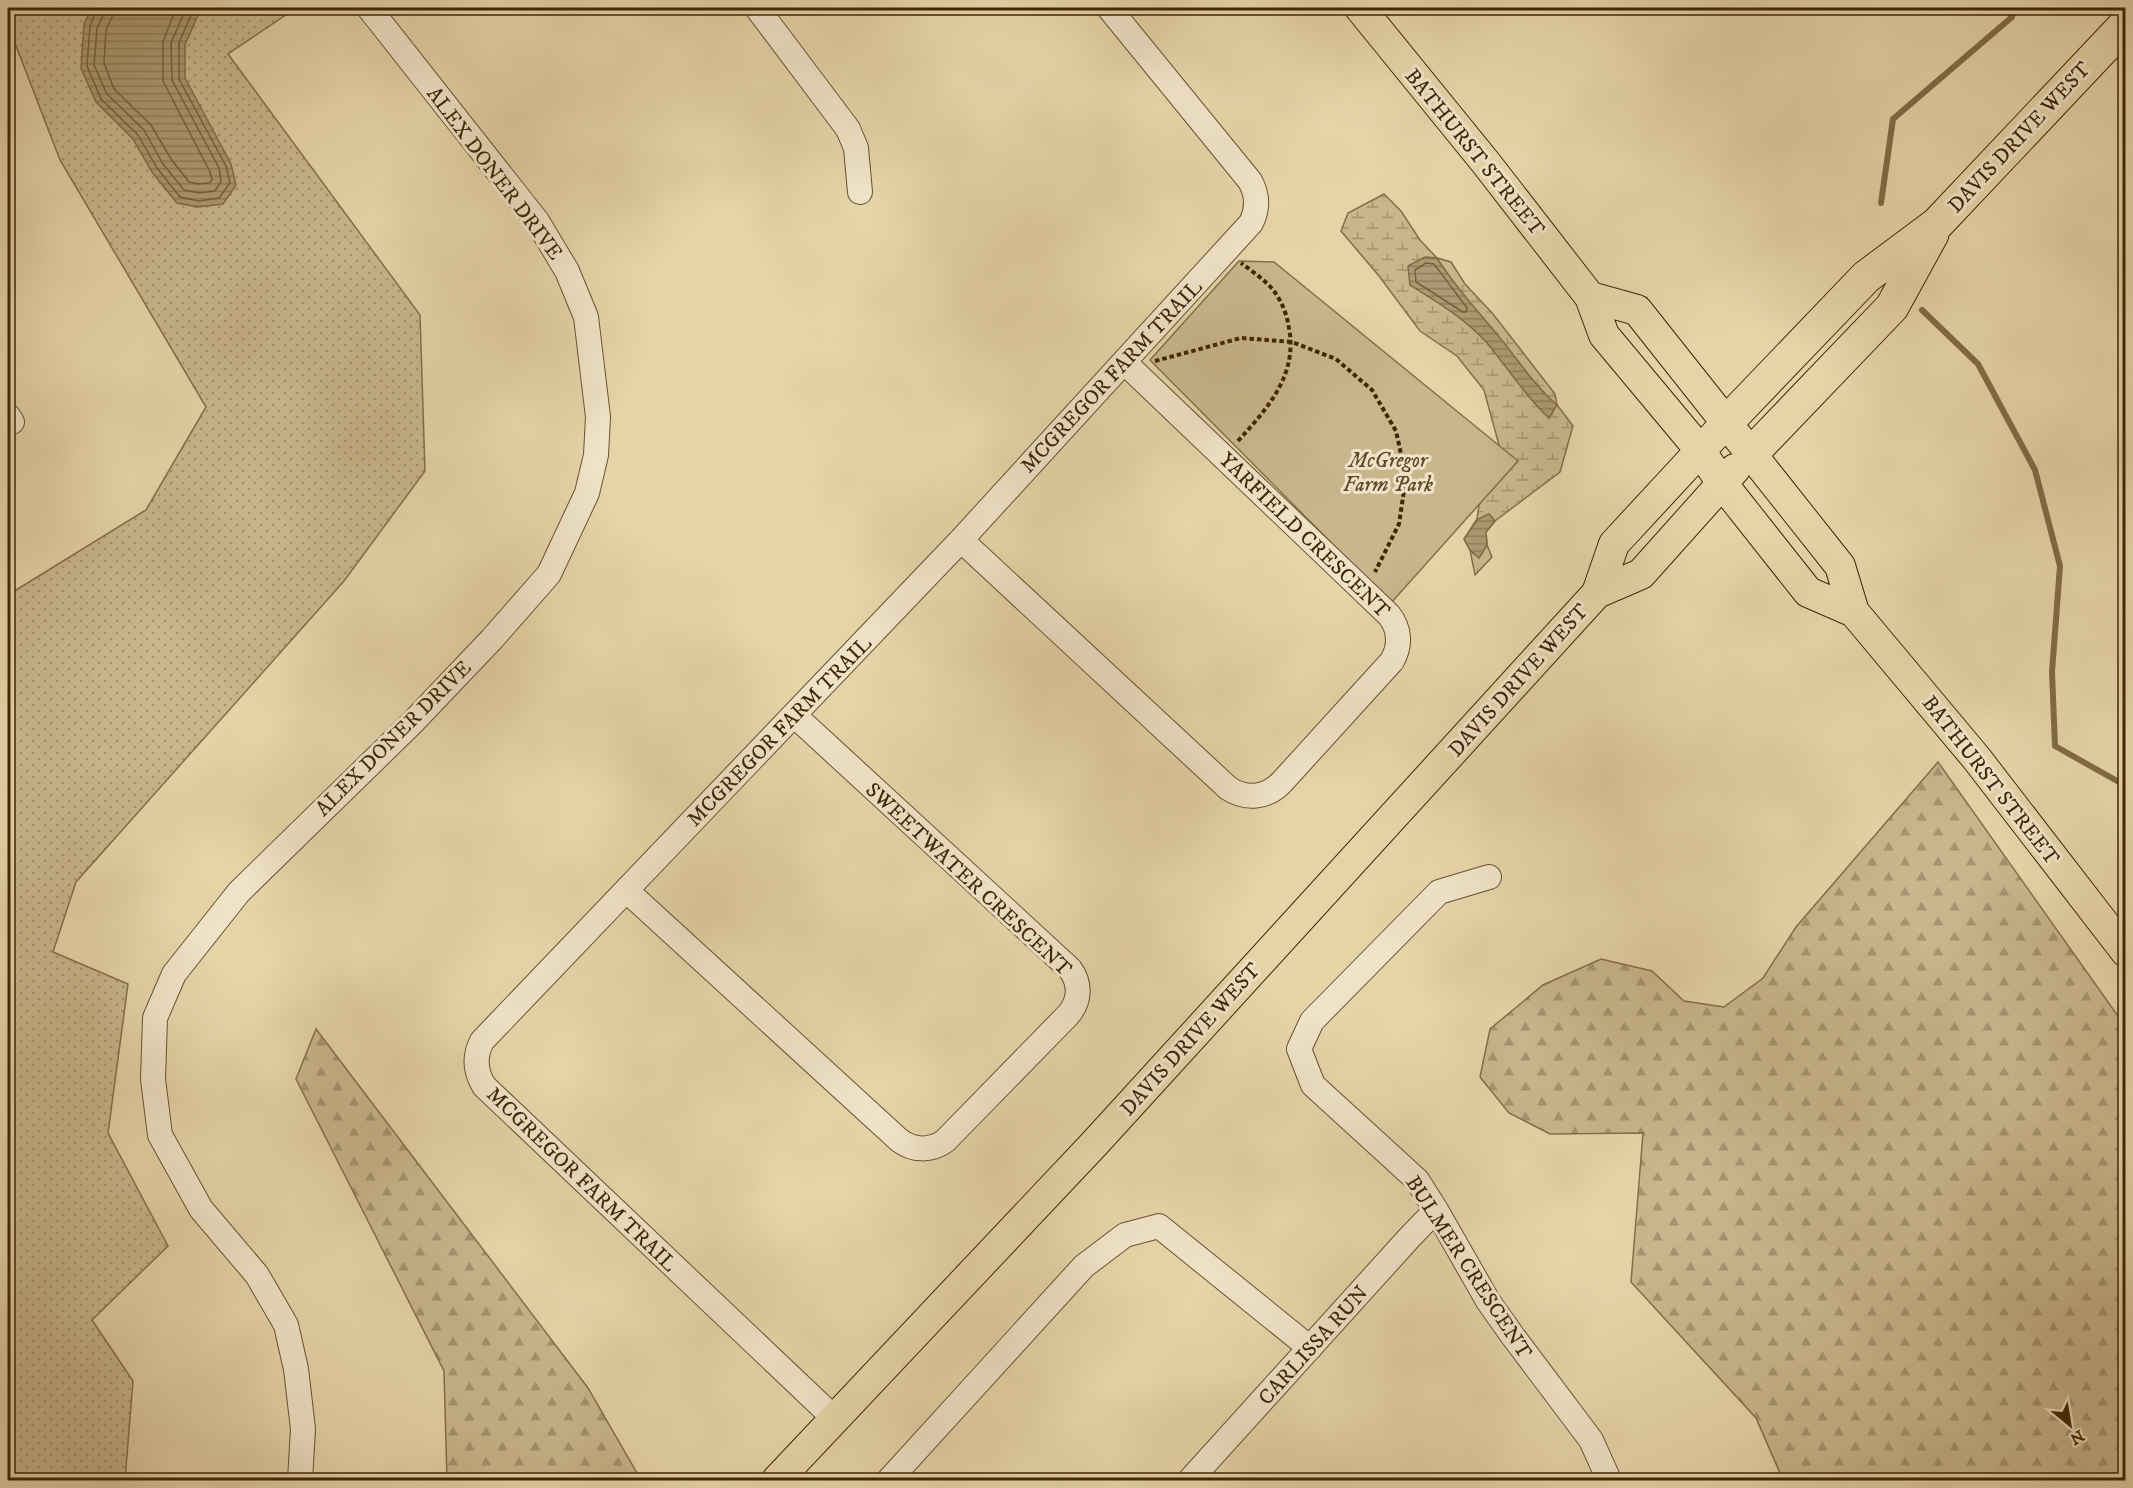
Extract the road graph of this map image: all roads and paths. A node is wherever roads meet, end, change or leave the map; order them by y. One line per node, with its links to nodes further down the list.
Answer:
1 (369, 8): 28 (street, ALEX DONER DRIVE)
2 (758, 8): 6 (street)
3 (1109, 8): 11 (street, MCGREGOR FARM TRAIL)
4 (1360, 8): 9 (main road, BATHURST STREET)
5 (2126, 24): 7 (highway, DAVIS DRIVE WEST)
6 (860, 192)
7 (1937, 224): 12 (highway, DAVIS DRIVE WEST); 14 (highway, DAVIS DRIVE WEST)
8 (1238, 260): 10 (path)
9 (1590, 297): 12 (main road, BATHURST STREET); 13 (main road, BATHURST STREET)
10 (1292, 342): 11 (path); 15 (path); 18 (path)
11 (1126, 365): 15 (street, YARFIELD CRESCENT); 17 (street, MCGREGOR FARM TRAIL)
12 (1726, 423): 13 (main road, DAVIS DRIVE WEST); 14 (main road, BATHURST STREET)
13 (1700, 450): 16 (main road, BATHURST STREET); 19 (main road, DAVIS DRIVE WEST)
14 (1751, 454): 16 (main road, DAVIS DRIVE WEST); 20 (main road, BATHURST STREET)
15 (1223, 457): 18 (street, YARFIELD CRESCENT)
16 (1721, 482): 19 (main road, DAVIS DRIVE WEST); 20 (main road, BATHURST STREET)
17 (961, 540): 18 (street, YARFIELD CRESCENT); 21 (street, MCGREGOR FARM TRAIL)
18 (1364, 591)
19 (1598, 593): 27 (main road, DAVIS DRIVE WEST)
20 (1854, 612): 24 (main road, BATHURST STREET)
21 (794, 715): 23 (street, MCGREGOR FARM TRAIL); 23 (street, SWEETWATER CRESCENT)
22 (1489, 877): 25 (street, BULMER CRESCENT)
23 (627, 891): 27 (street, MCGREGOR FARM TRAIL)
24 (2126, 951)
25 (1436, 1210): 26 (street, CARLISSA RUN); 32 (street, BULMER CRESCENT)
26 (1310, 1348): 30 (street); 31 (street, CARLISSA RUN)
27 (835, 1419): 29 (main road, DAVIS DRIVE WEST)
28 (300, 1480)
29 (777, 1480)
30 (890, 1480)
31 (1190, 1480)
32 (1610, 1480)

